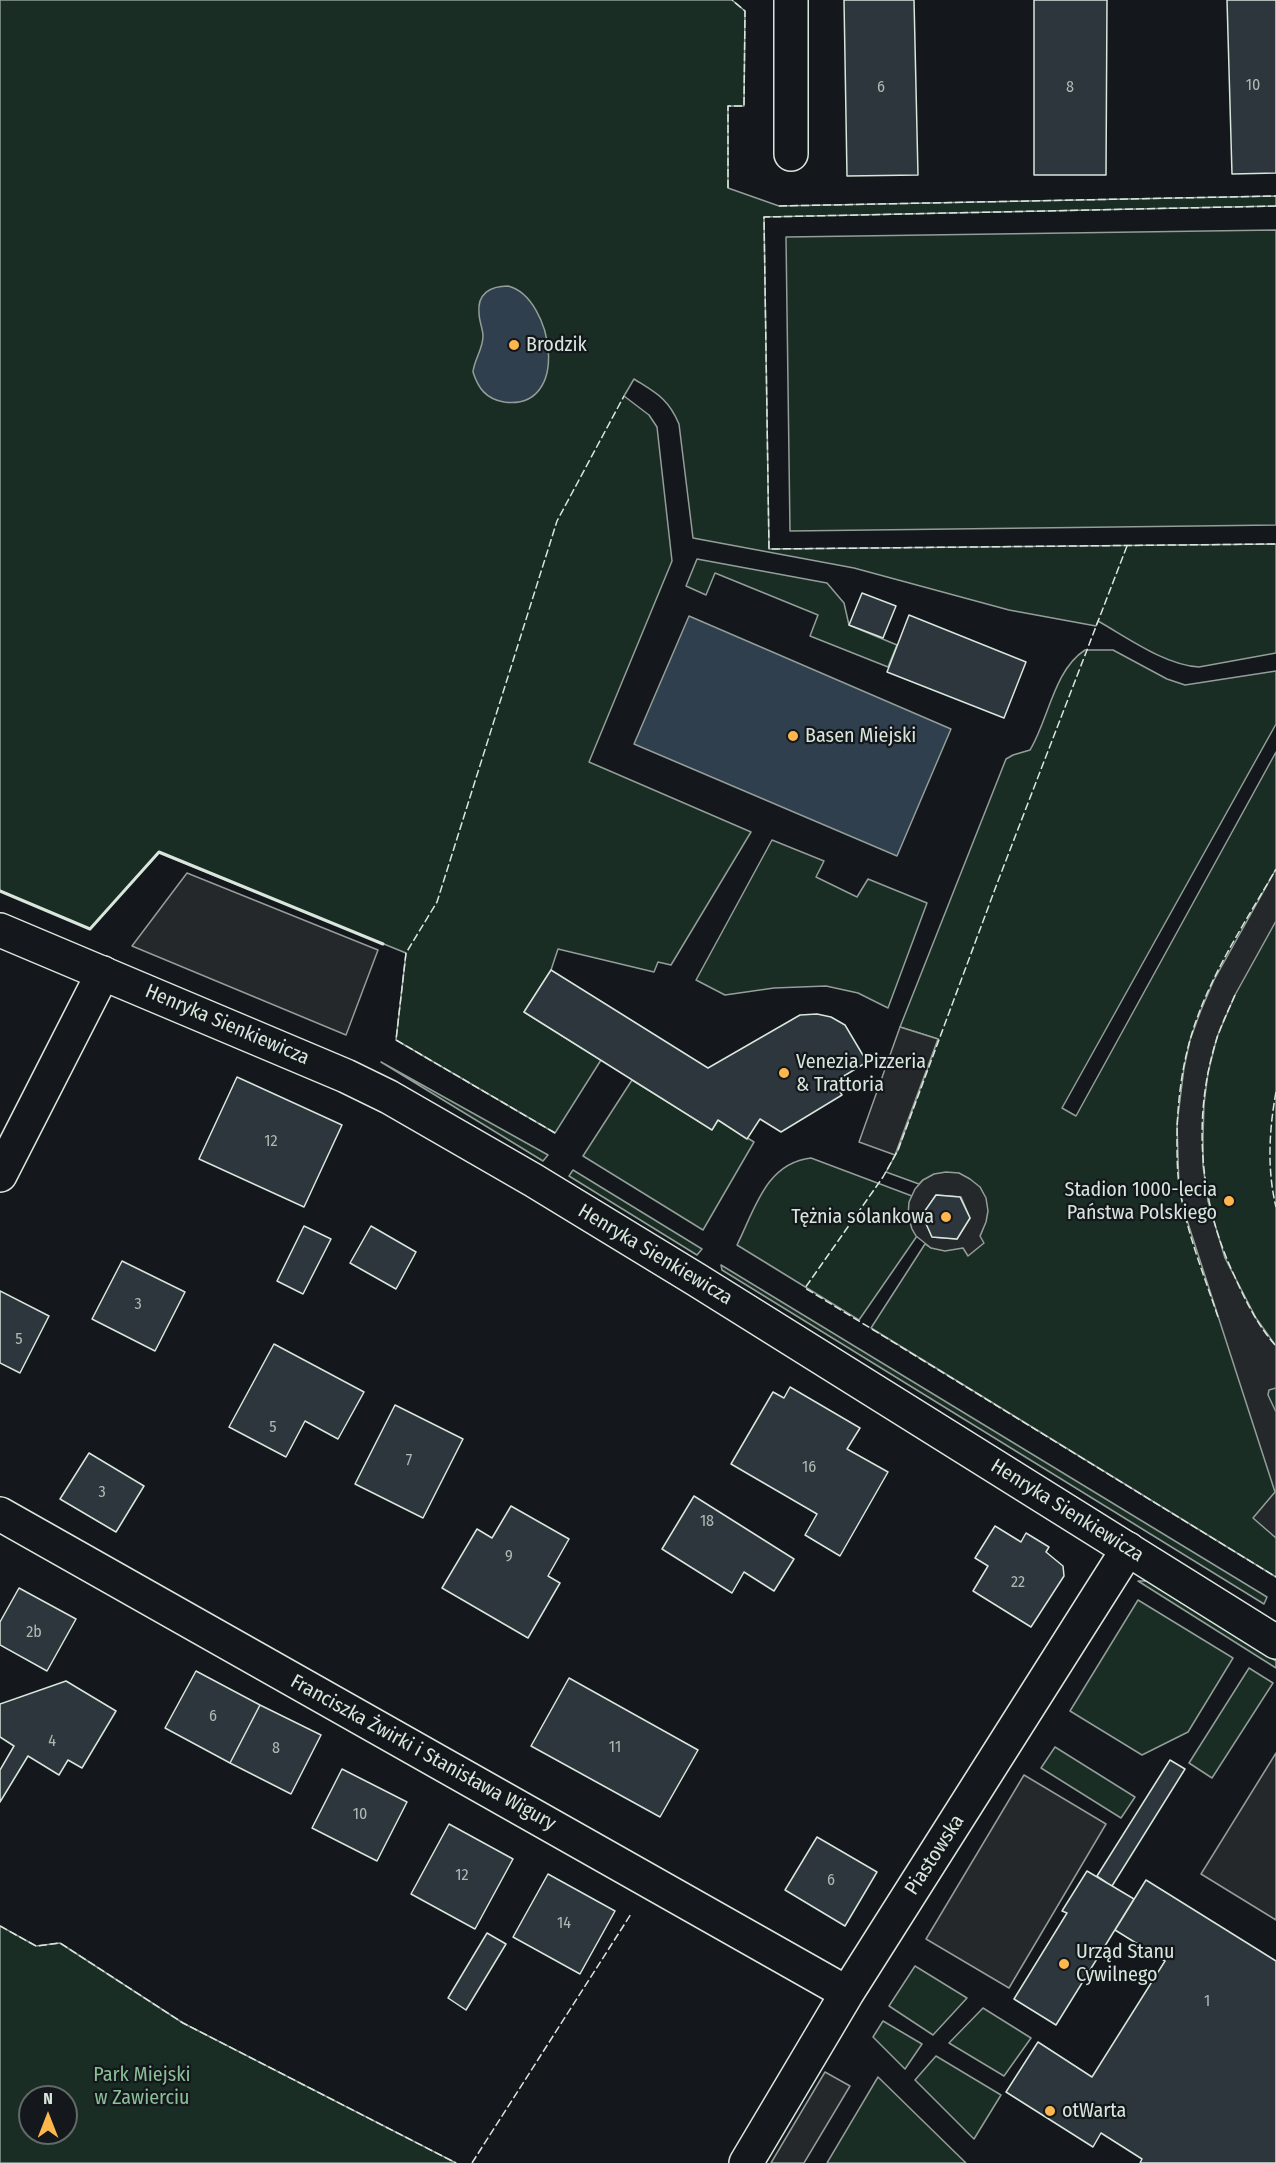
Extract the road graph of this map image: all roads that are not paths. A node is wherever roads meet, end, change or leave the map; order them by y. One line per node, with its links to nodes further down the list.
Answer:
1 (790, 0): 2 (street)
2 (792, 154)
3 (0, 930): 4 (street, Henryka Sienkiewicza)
4 (103, 973): 5 (street); 7 (street, Henryka Sienkiewicza)
5 (0, 1175)
6 (0, 1514): 9 (street, Franciszka Żwirki i Stanisława Wigury)
7 (1128, 1549): 8 (street, Henryka Sienkiewicza); 9 (street, Piastowska)
8 (1276, 1642)
9 (847, 1993): 10 (street, Piastowska)
10 (746, 2163)

